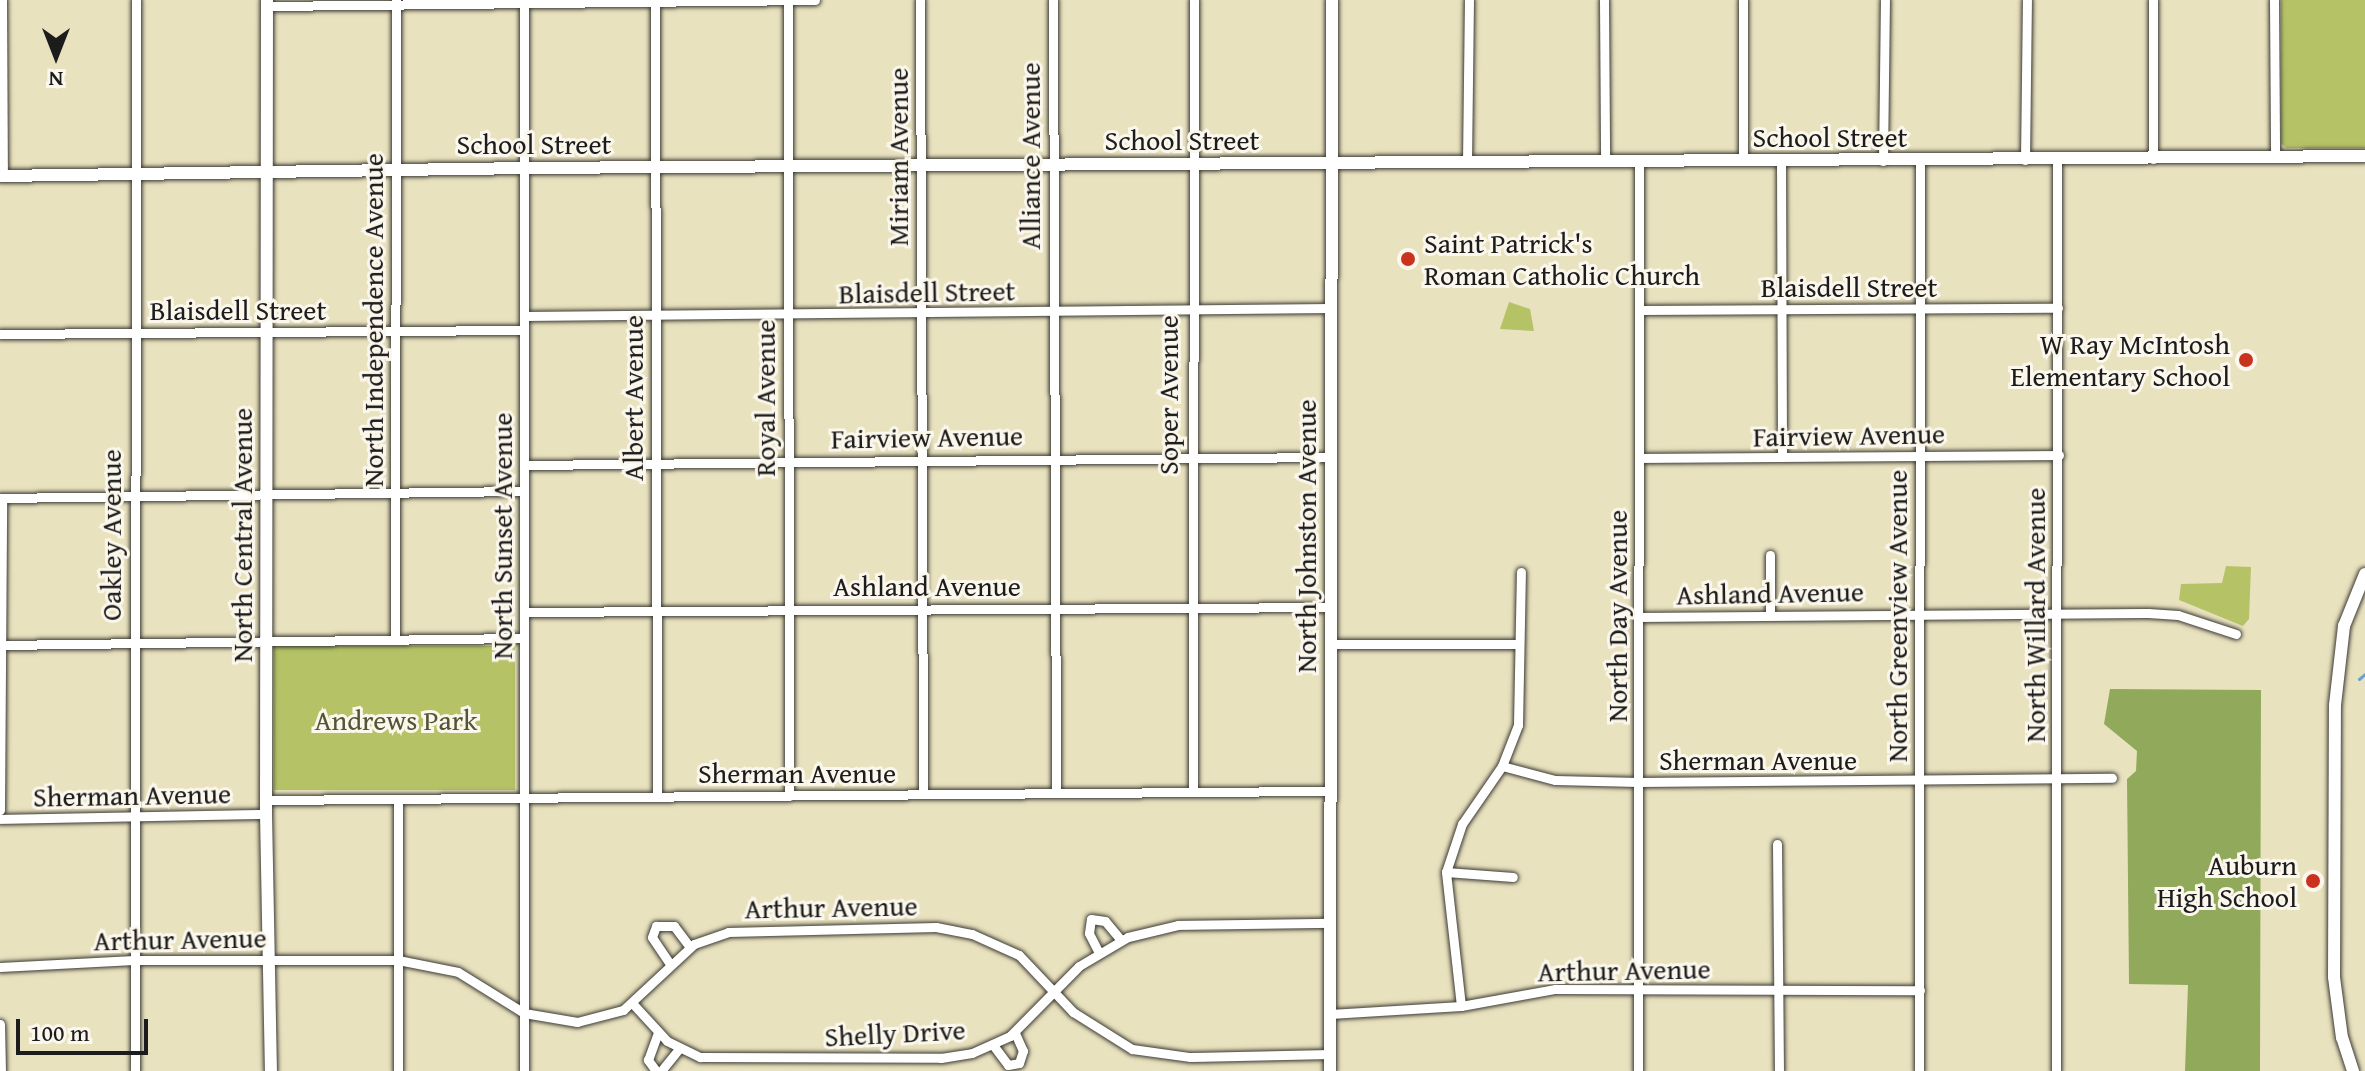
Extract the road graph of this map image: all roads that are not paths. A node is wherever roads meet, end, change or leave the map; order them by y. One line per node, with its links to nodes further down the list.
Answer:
1 (2, 0): 42 (street)
2 (136, 0): 41 (street, Oakley Avenue)
3 (788, 0): 4 (street); 16 (street); 36 (street, Royal Avenue)
4 (815, 0)
5 (920, 0): 34 (street, Miriam Avenue)
6 (1053, 0): 35 (street, Alliance Avenue)
7 (1194, 0): 32 (street, Soper Avenue)
8 (1332, 0): 33 (main road, North Johnston Avenue)
9 (1469, 0): 30 (street)
10 (1604, 0): 25 (street)
11 (1743, 0): 26 (street)
12 (1885, 0): 28 (street)
13 (2027, 0): 23 (street)
14 (2153, 0): 22 (street)
15 (2274, 0): 21 (street)
16 (655, 1): 18 (street); 38 (street, Albert Avenue)
17 (396, 2): 18 (street); 19 (street); 39 (street, North Independence Avenue)
18 (524, 2): 37 (street, North Sunset Avenue)
19 (267, 3): 40 (main road, North Central Avenue)
20 (2365, 156): 21 (main road, School Street)
21 (2275, 157): 22 (main road, School Street)
22 (2153, 159): 24 (main road, School Street)
23 (2025, 160): 24 (main road, School Street); 29 (main road, School Street)
24 (2057, 160): 45 (street, North Willard Avenue)
25 (1605, 161): 30 (main road, School Street); 31 (main road, School Street)
26 (1743, 161): 27 (main road, School Street); 31 (main road, School Street)
27 (1781, 161): 28 (main road, School Street); 46 (street)
28 (1883, 161): 29 (main road, School Street)
29 (1920, 161): 44 (street, North Greenview Avenue)
30 (1467, 162): 33 (main road, School Street)
31 (1639, 162): 47 (street, North Day Avenue)
32 (1194, 163): 33 (main road, School Street); 35 (main road, School Street); 48 (street, Soper Avenue)
33 (1331, 163): 43 (main road, North Johnston Avenue)
34 (920, 165): 35 (main road, School Street); 36 (main road, School Street); 50 (street, Miriam Avenue)
35 (1052, 165): 49 (street, Alliance Avenue)
36 (788, 166): 38 (main road, School Street); 52 (street, Royal Avenue)
37 (524, 168): 38 (main road, School Street); 39 (main road, School Street); 51 (street, North Sunset Avenue)
38 (653, 168): 53 (street, Albert Avenue)
39 (394, 170): 40 (main road, School Street); 54 (street, North Independence Avenue)
40 (268, 171): 41 (main road, School Street); 57 (main road, North Central Avenue)
41 (133, 173): 42 (main road, School Street); 56 (street, Oakley Avenue)
42 (2, 176)
43 (1331, 308): 48 (street, Blaisdell Street); 62 (main road, North Johnston Avenue)
44 (1920, 308): 45 (street, Blaisdell Street); 46 (street, Blaisdell Street); 60 (street, North Greenview Avenue)
45 (2058, 308): 59 (street, North Willard Avenue)
46 (1782, 309): 47 (street, Blaisdell Street); 63 (street)
47 (1640, 310): 66 (street, North Day Avenue)
48 (1190, 311): 49 (street, Blaisdell Street); 61 (street, Soper Avenue)
49 (1050, 312): 50 (street, Blaisdell Street); 65 (street, Alliance Avenue)
50 (920, 314): 52 (street, Blaisdell Street); 64 (street, Miriam Avenue)
51 (524, 316): 53 (street, Blaisdell Street); 55 (street, North Sunset Avenue)
52 (787, 316): 53 (street, Blaisdell Street); 67 (street, Royal Avenue)
53 (656, 318): 68 (street, Albert Avenue)
54 (395, 330): 55 (street, Blaisdell Street); 57 (street, Blaisdell Street); 70 (street, North Independence Avenue)
55 (524, 330): 69 (street, North Sunset Avenue)
56 (133, 332): 57 (street, Blaisdell Street); 58 (street, Blaisdell Street); 73 (street, Oakley Avenue)
57 (267, 333): 72 (main road, North Central Avenue)
58 (0, 334)
59 (2059, 455): 60 (street, Fairview Avenue); 85 (street, North Willard Avenue)
60 (1920, 456): 63 (street, Fairview Avenue); 86 (street, North Greenview Avenue)
61 (1190, 457): 62 (street, Fairview Avenue); 65 (street, Fairview Avenue); 78 (street, Soper Avenue)
62 (1330, 457): 79 (main road, North Johnston Avenue)
63 (1782, 457): 66 (street, Fairview Avenue)
64 (921, 458): 65 (street, Fairview Avenue); 67 (street, Fairview Avenue); 82 (street, Miriam Avenue)
65 (1051, 458): 81 (street, Alliance Avenue)
66 (1640, 458): 88 (street, North Day Avenue)
67 (787, 462): 68 (street, Fairview Avenue); 80 (street, Royal Avenue)
68 (653, 463): 69 (street, Fairview Avenue); 83 (street, Albert Avenue)
69 (524, 465): 71 (street, North Sunset Avenue)
70 (397, 490): 71 (street); 72 (street); 91 (street, North Independence Avenue)
71 (524, 491): 84 (street, North Sunset Avenue)
72 (266, 492): 73 (street); 92 (main road, North Central Avenue)
73 (134, 497): 74 (street); 93 (street, Oakley Avenue)
74 (1, 498): 96 (street)
75 (1770, 555): 87 (street)
76 (1521, 572): 95 (street)
77 (2365, 574): 154 (main road)
78 (1191, 606): 79 (street, Ashland Avenue); 81 (street, Ashland Avenue); 102 (street, Soper Avenue)
79 (1331, 607): 94 (main road, North Johnston Avenue)
80 (787, 608): 82 (street, Ashland Avenue); 83 (street, Ashland Avenue); 107 (street, Royal Avenue)
81 (1053, 608): 82 (street, Ashland Avenue); 104 (street, Alliance Avenue)
82 (919, 609): 105 (street, Miriam Avenue)
83 (655, 611): 84 (street, Ashland Avenue); 106 (street, Albert Avenue)
84 (524, 612): 90 (street, North Sunset Avenue)
85 (2056, 612): 86 (street, Ashland Avenue); 89 (street, Ashland Avenue); 98 (street, North Willard Avenue)
86 (1920, 614): 87 (street, Ashland Avenue); 100 (street, North Greenview Avenue)
87 (1770, 615): 88 (street, Ashland Avenue)
88 (1637, 617): 101 (street, North Day Avenue)
89 (2236, 634)
90 (524, 638): 91 (street); 108 (street, North Sunset Avenue)
91 (395, 640): 92 (street)
92 (265, 641): 93 (street); 109 (main road, North Central Avenue)
93 (132, 642): 96 (street); 113 (street, Oakley Avenue)
94 (1331, 644): 95 (street); 103 (main road, North Johnston Avenue)
95 (1519, 644): 97 (street)
96 (0, 645): 111 (street)
97 (1502, 766): 101 (street, Sherman Avenue); 116 (street)
98 (2056, 778): 99 (street, Sherman Avenue); 100 (street, Sherman Avenue); 153 (street, North Willard Avenue)
99 (2112, 778)
100 (1919, 781): 101 (street, Sherman Avenue); 128 (street, North Greenview Avenue)
101 (1638, 782): 129 (street, North Day Avenue)
102 (1193, 791): 103 (street, Sherman Avenue); 104 (street, Sherman Avenue)
103 (1329, 791): 118 (main road, North Johnston Avenue)
104 (1056, 793): 105 (street, Sherman Avenue)
105 (923, 794): 107 (street, Sherman Avenue)
106 (657, 796): 107 (street, Sherman Avenue); 108 (street, Sherman Avenue)
107 (789, 796)
108 (524, 797): 110 (street, Sherman Avenue); 133 (street, North Sunset Avenue)
109 (266, 800): 110 (street, Sherman Avenue); 112 (main road, North Central Avenue)
110 (398, 800): 124 (street)
111 (0, 810)
112 (266, 814): 113 (street, Sherman Avenue); 122 (main road, North Central Avenue)
113 (133, 816): 114 (street, Sherman Avenue); 123 (street, Oakley Avenue)
114 (0, 819)
115 (1777, 844): 127 (street)
116 (1446, 872): 117 (street); 132 (street)
117 (1513, 877)
118 (1330, 923): 119 (street, Shelly Drive); 134 (main road, North Johnston Avenue)
119 (1121, 940): 121 (street, Shelly Drive); 121 (street)
120 (690, 947): 125 (street, Arthur Avenue); 125 (street); 130 (street, Arthur Avenue)
121 (1098, 951): 130 (street, Shelly Drive)
122 (271, 959): 123 (street, Arthur Avenue); 124 (street, Arthur Avenue); 144 (main road, North Central Avenue)
123 (134, 960): 126 (street, Arthur Avenue); 143 (street, Oakley Avenue)
124 (398, 960): 133 (street, Arthur Avenue); 145 (street)
125 (670, 964): 131 (street, Arthur Avenue)
126 (0, 967)
127 (1780, 989): 128 (street, Arthur Avenue); 129 (street, Arthur Avenue); 151 (street)
128 (1920, 990): 152 (street, North Greenview Avenue)
129 (1639, 991): 132 (street, Arthur Avenue); 150 (street, North Day Avenue)
130 (1055, 995): 137 (street, Shelly Drive); 140 (street, Arthur Avenue)
131 (633, 1004): 133 (street, Arthur Avenue); 136 (street, Shelly Drive)
132 (1461, 1006): 134 (street, Arthur Avenue)
133 (524, 1013): 146 (street, North Sunset Avenue)
134 (1330, 1014): 140 (main road, North Johnston Avenue)
135 (0, 1024): 142 (street)
136 (658, 1033): 139 (street, Shelly Drive); 147 (street)
137 (1015, 1033): 138 (street, Shelly Drive); 138 (street)
138 (993, 1045): 141 (street, Shelly Drive)
139 (679, 1049): 141 (street, Shelly Drive); 147 (street)
140 (1330, 1054): 149 (main road, North Johnston Avenue)
141 (787, 1060): 148 (street)
142 (1, 1071)
143 (135, 1071)
144 (271, 1071)
145 (398, 1071)
146 (524, 1071)
147 (658, 1071)
148 (787, 1071)
149 (1330, 1071)
150 (1638, 1071)
151 (1779, 1071)
152 (1919, 1071)
153 (2056, 1071)
154 (2353, 1071)

